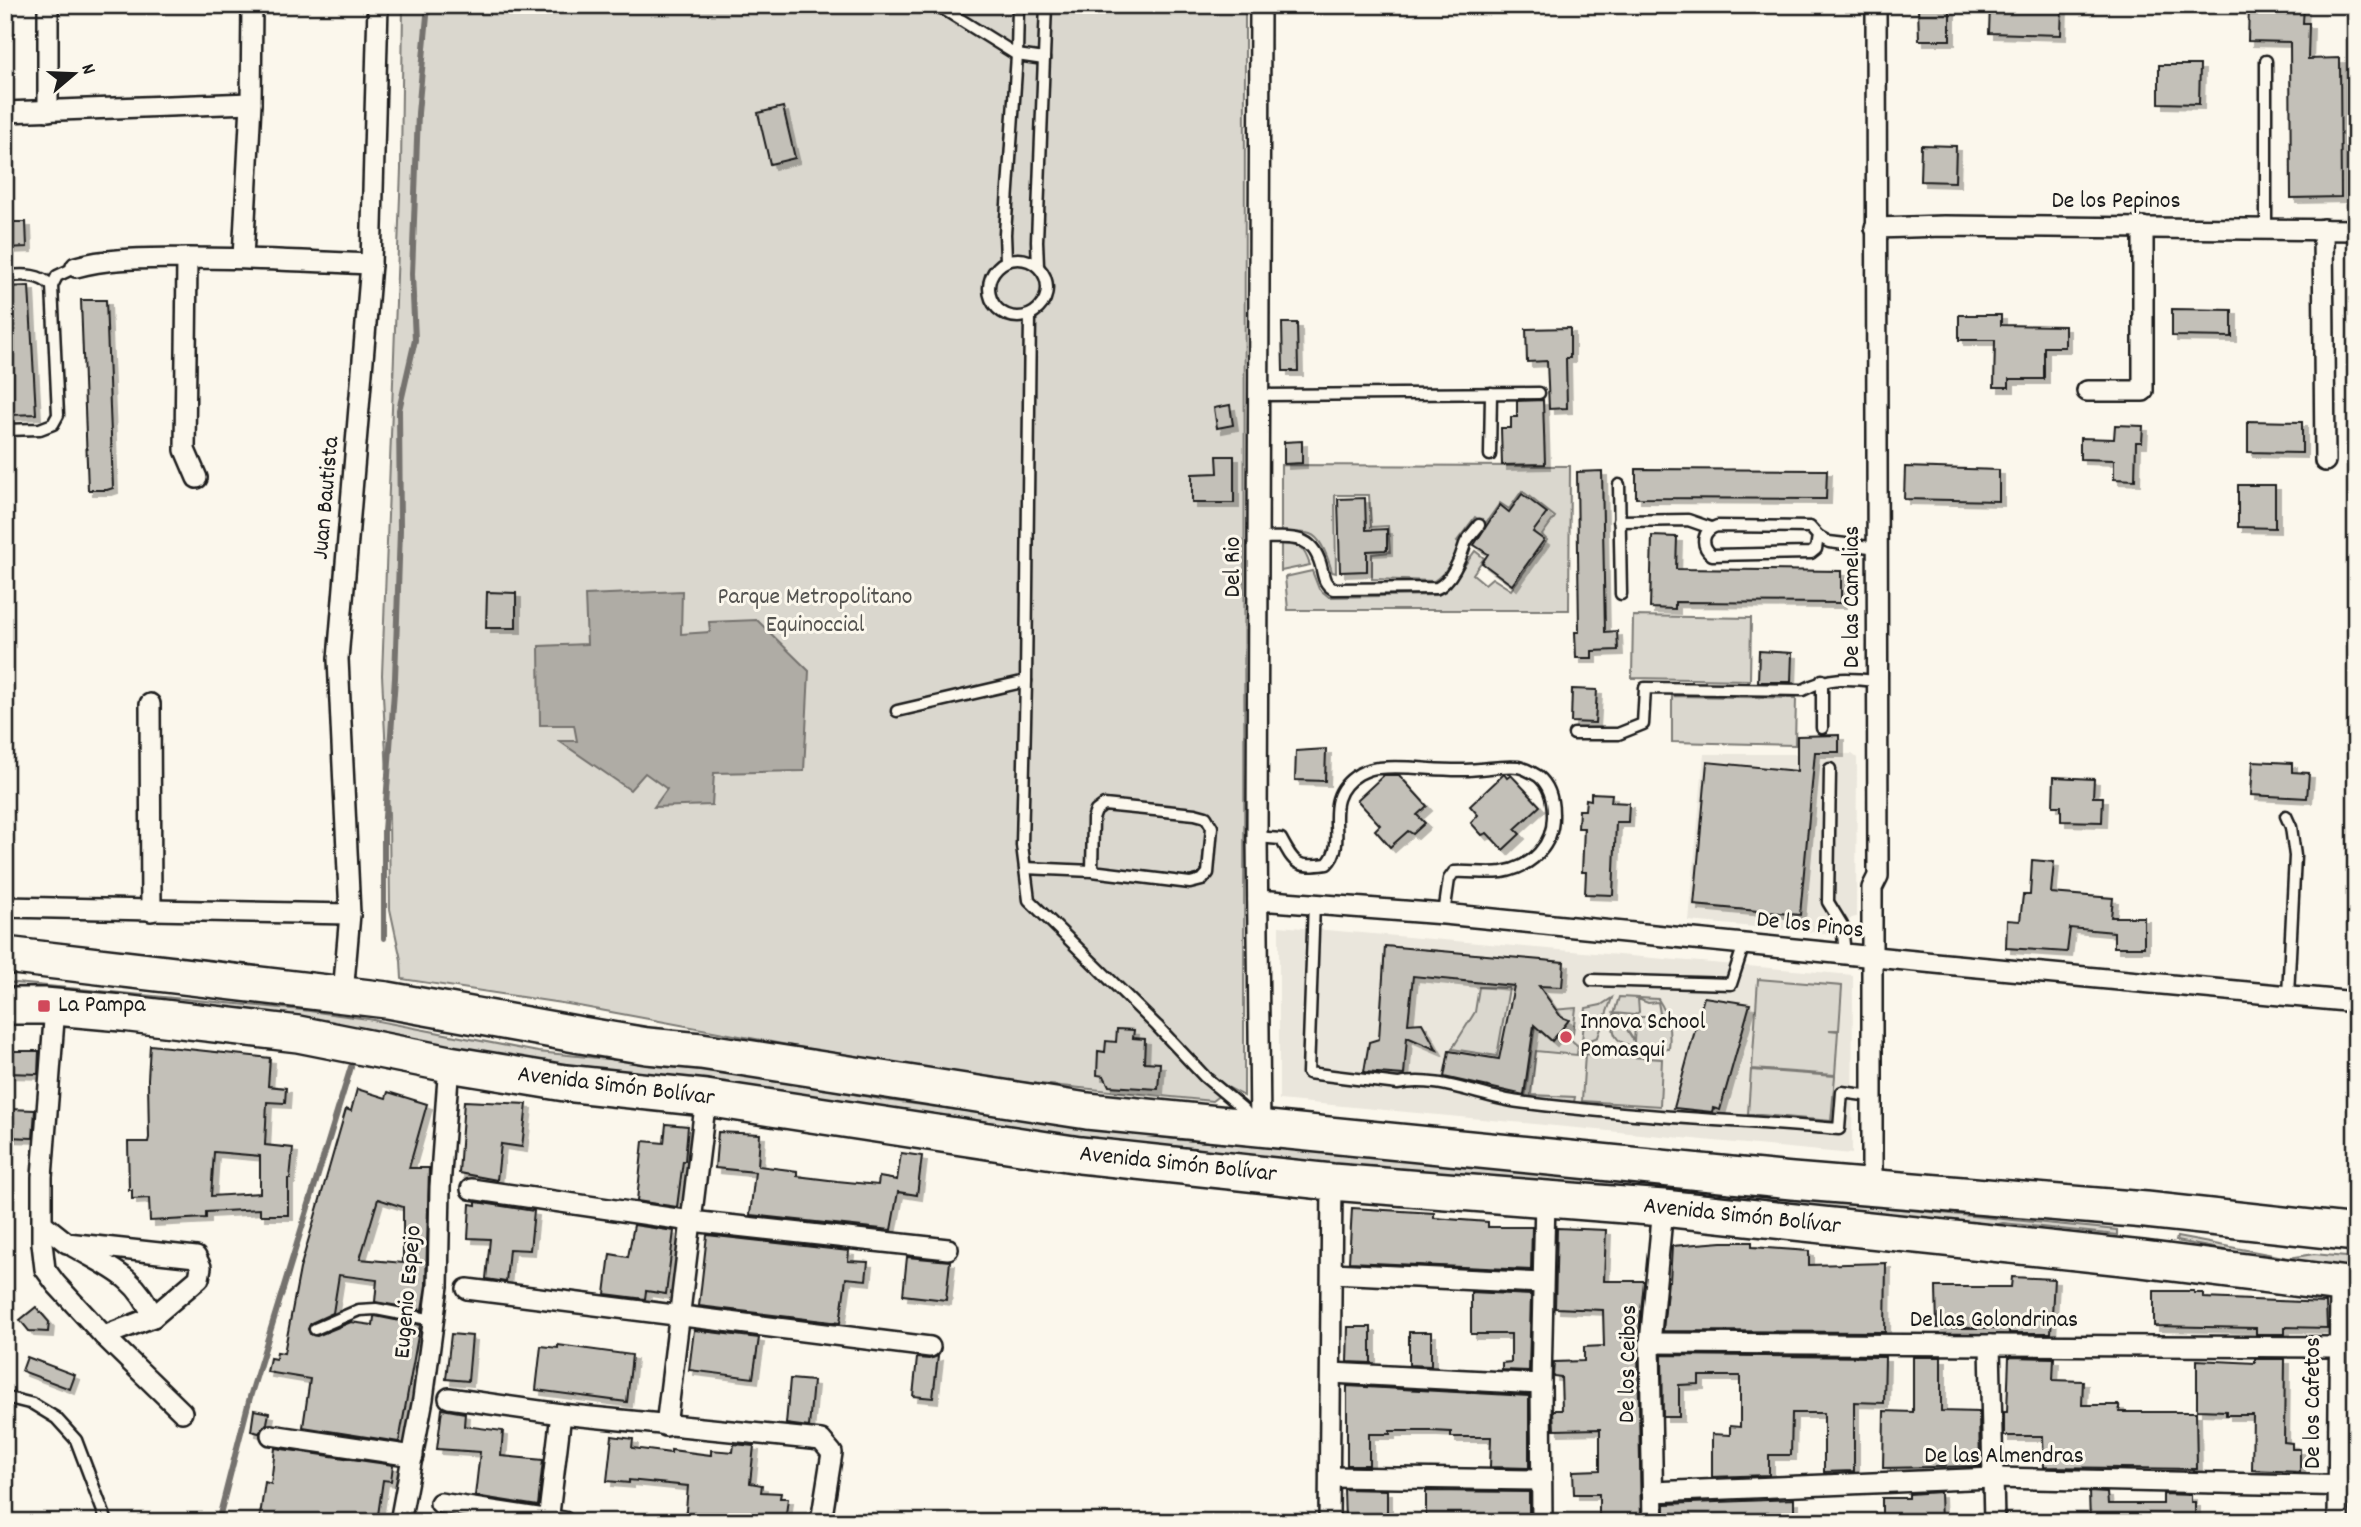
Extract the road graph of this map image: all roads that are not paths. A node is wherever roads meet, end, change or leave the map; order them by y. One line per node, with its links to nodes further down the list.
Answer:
1 (47, 5): 13 (street)
2 (252, 5): 12 (street)
3 (378, 5): 23 (street, Juan Bautista)
4 (937, 5): 9 (lane)
5 (1018, 5): 9 (lane)
6 (1046, 5): 10 (lane)
7 (1260, 5): 32 (street, Del Rio)
8 (1875, 5): 16 (street, De las Camelias)
9 (1017, 55): 10 (lane); 22 (lane)
10 (1044, 59): 24 (lane)
11 (2266, 61): 17 (lane)
12 (251, 103): 13 (street); 21 (street)
13 (48, 111): 14 (street)
14 (5, 112)
15 (2143, 227): 16 (street, De los Pepinos); 17 (street, De los Pepinos); 29 (street)
16 (1875, 228): 43 (street, De las Camelias)
17 (2266, 228): 18 (street, De los Pepinos)
18 (2323, 229): 19 (street, De los Pepinos); 35 (street)
19 (2356, 230)
20 (187, 258): 21 (street); 25 (street); 36 (street)
21 (243, 258): 23 (street)
22 (1006, 260): 24 (lane); 28 (lane)
23 (371, 264): 61 (street, Juan Bautista)
24 (1038, 266): 28 (lane)
25 (76, 267): 27 (lane)
26 (5, 276): 27 (lane)
27 (52, 286): 33 (lane)
28 (1030, 315): 46 (lane)
29 (2087, 391)
30 (1491, 393): 31 (lane); 32 (lane); 34 (lane)
31 (1539, 393)
32 (1258, 395): 42 (street, Del Rio)
33 (5, 430)
34 (1490, 455)
35 (2325, 461)
36 (197, 478)
37 (1619, 485): 38 (lane)
38 (1619, 521): 40 (lane); 44 (lane)
39 (1479, 525): 42 (lane)
40 (1711, 528): 41 (lane); 41 (lane)
41 (1818, 536): 43 (lane)
42 (1259, 538): 54 (street, Del Rio)
43 (1878, 548): 47 (street, De las Camelias)
44 (1621, 594)
45 (1822, 680): 47 (lane); 50 (lane); 51 (lane)
46 (1026, 681): 49 (lane); 55 (lane)
47 (1877, 681): 66 (street, De las Camelias)
48 (150, 704): 60 (street)
49 (897, 711)
50 (1822, 728)
51 (1574, 734)
52 (1830, 769): 64 (lane)
53 (2286, 816): 69 (lane)
54 (1257, 837): 57 (street, Del Rio); 62 (lane)
55 (1025, 868): 56 (lane); 76 (lane)
56 (1092, 871): 56 (lane)
57 (1258, 900): 58 (street, De los Pinos); 76 (street, Del Rio)
58 (1314, 903): 62 (street, De los Pinos); 74 (lane)
59 (5, 907): 60 (street)
60 (150, 911): 61 (street)
61 (350, 914): 68 (street, Juan Bautista)
62 (1444, 914): 63 (street, De los Pinos)
63 (1744, 944): 64 (street, De los Pinos); 67 (lane)
64 (1844, 954): 66 (street, De los Pinos)
65 (5, 955): 68 (highway, Avenida Simón Bolívar)
66 (1871, 957): 69 (street, De los Pinos); 74 (street, De las Camelias)
67 (1592, 980)
68 (343, 994): 76 (highway, Avenida Simón Bolívar)
69 (2288, 995): 70 (street, De los Pinos)
70 (2356, 1002)
71 (5, 1006): 72 (highway, Avenida Simón Bolívar)
72 (55, 1007): 73 (highway, Avenida Simón Bolívar); 84 (street)
73 (449, 1064): 75 (highway, Avenida Simón Bolívar); 95 (street, Eugenio Espejo)
74 (1871, 1096): 78 (street, De las Camelias)
75 (706, 1098): 77 (highway, Avenida Simón Bolívar); 83 (street)
76 (1253, 1128): 78 (highway, Avenida Simón Bolívar)
77 (1332, 1182): 80 (highway, Avenida Simón Bolívar); 89 (street)
78 (1872, 1187): 82 (highway, Avenida Simón Bolívar)
79 (471, 1189): 83 (street)
80 (1545, 1198): 81 (highway, Avenida Simón Bolívar); 90 (street)
81 (1663, 1208): 88 (highway, Avenida Simón Bolívar); 98 (street, De los Ceibos)
82 (2146, 1210): 85 (highway, Avenida Simón Bolívar); 88 (highway)
83 (691, 1221): 87 (street); 93 (street)
84 (43, 1224): 86 (street); 97 (street)
85 (2356, 1233)
86 (67, 1243): 94 (street); 94 (street)
87 (948, 1248)
88 (2142, 1259): 91 (highway, Avenida Simón Bolívar)
89 (1332, 1273): 90 (street); 102 (street)
90 (1542, 1283): 103 (street)
91 (2348, 1285): 101 (street, De los Cafetos)
92 (467, 1289): 93 (street)
93 (680, 1314): 100 (street); 108 (street)
94 (153, 1317): 97 (street)
95 (433, 1320): 96 (lane); 110 (street, Eugenio Espejo)
96 (315, 1329)
97 (104, 1336): 106 (street)
98 (1650, 1343): 99 (street, De las Golondrinas); 115 (street, De los Ceibos)
99 (1990, 1345): 101 (street, De las Golondrinas); 112 (street)
100 (930, 1347)
101 (2338, 1347): 114 (street, De los Cafetos)
102 (1331, 1373): 103 (street); 111 (street)
103 (1541, 1384): 113 (street)
104 (5, 1397): 118 (lane)
105 (449, 1398): 107 (street)
106 (182, 1412)
107 (561, 1414): 108 (street); 117 (street)
108 (666, 1426): 120 (street)
109 (271, 1435): 110 (street)
110 (413, 1456): 119 (street, Eugenio Espejo)
111 (1330, 1477): 113 (street); 121 (street)
112 (1993, 1478): 114 (street, De las Almendras); 115 (street, De las Almendras); 124 (street)
113 (1540, 1480): 122 (street)
114 (2347, 1487): 125 (street, De los Cafetos)
115 (1652, 1492): 123 (street, De los Ceibos)
116 (440, 1503): 117 (street)
117 (554, 1521)
118 (107, 1522)
119 (400, 1522)
120 (821, 1522)
121 (1329, 1522)
122 (1542, 1522)
123 (1653, 1522)
124 (1994, 1522)
125 (2338, 1522)

